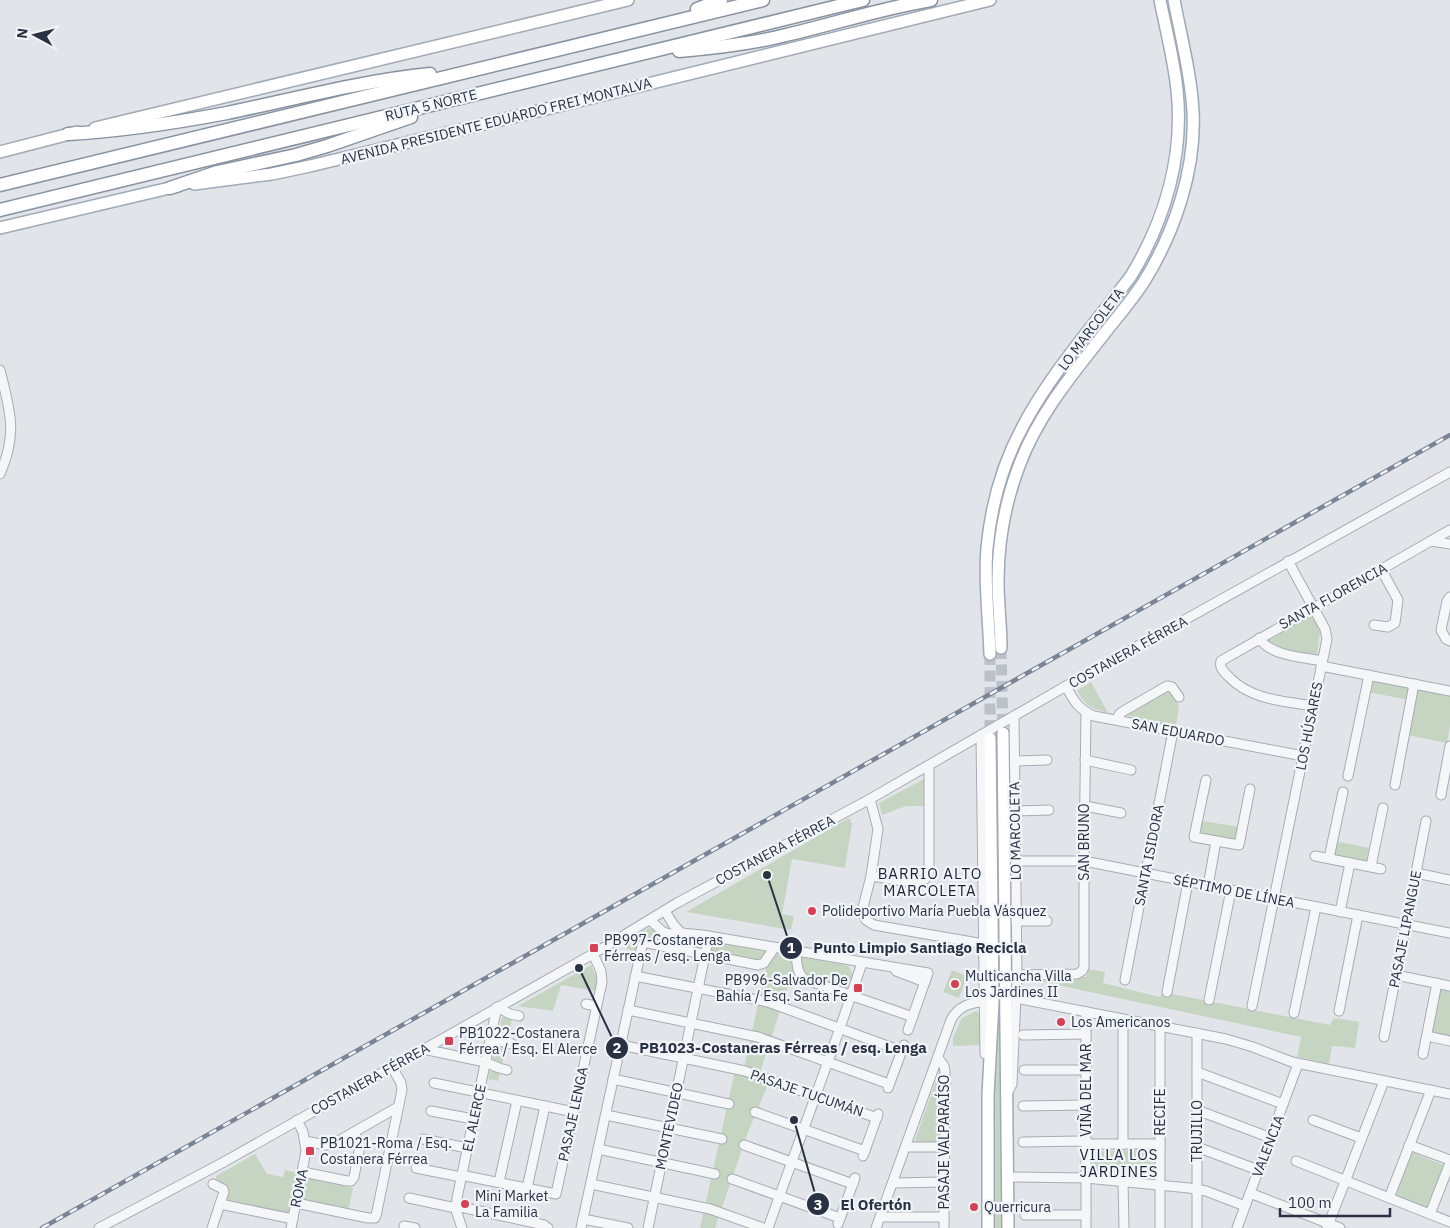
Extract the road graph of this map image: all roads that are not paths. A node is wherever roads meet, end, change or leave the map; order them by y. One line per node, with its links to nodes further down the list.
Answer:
1 (628, 0): 13 (main road)
2 (721, 0): 9 (highway)
3 (763, 0): 9 (highway, RUTA 5 NORTE)
4 (863, 0): 10 (highway, RUTA 5 NORTE)
5 (931, 0): 10 (highway)
6 (990, 0): 16 (main road, AVENIDA PRESIDENTE EDUARDO FREI MONTALVA)
7 (1160, 0): 19 (main road, LO MARCOLETA)
8 (1174, 0): 20 (main road, LO MARCOLETA)
9 (646, 28): 11 (highway, RUTA 5 NORTE)
10 (641, 54): 12 (highway, RUTA 5 NORTE)
11 (474, 70): 13 (highway); 15 (highway, RUTA 5 NORTE)
12 (450, 100): 16 (highway); 17 (highway, RUTA 5 NORTE)
13 (68, 134): 14 (main road)
14 (0, 152)
15 (0, 185)
16 (170, 188): 18 (main road, AVENIDA PRESIDENTE EDUARDO FREI MONTALVA)
17 (0, 210)
18 (0, 228)
19 (1115, 297): 20 (main road); 21 (main road, LO MARCOLETA)
20 (1124, 307): 22 (main road, LO MARCOLETA)
21 (1104, 312): 22 (main road); 38 (main road, LO MARCOLETA)
22 (1112, 323): 37 (main road, LO MARCOLETA)
23 (0, 370): 24 (street)
24 (4, 407): 26 (street)
25 (1450, 472): 30 (street, COSTANERA FÉRREA)
26 (0, 474)
27 (1450, 530): 28 (street, SANTA FLORENCIA)
28 (1431, 541): 29 (street); 31 (street, SANTA FLORENCIA)
29 (1450, 544)
30 (1288, 561): 33 (street, LOS HÚSARES); 42 (street, COSTANERA FÉRREA)
31 (1381, 569): 33 (street, SANTA FLORENCIA); 34 (street)
32 (1450, 597): 36 (street)
33 (1314, 607): 35 (street, SANTA FLORENCIA); 39 (street, LOS HÚSARES)
34 (1374, 625)
35 (1259, 638): 39 (street); 45 (street, SANTA FLORENCIA)
36 (1447, 638)
37 (1001, 648)
38 (990, 654)
39 (1322, 663): 40 (street); 45 (street, LOS HÚSARES)
40 (1369, 675): 41 (street); 59 (street)
41 (1414, 684): 43 (street); 61 (street)
42 (1066, 686): 46 (street); 47 (street, COSTANERA FÉRREA)
43 (1450, 691)
44 (1179, 697): 48 (street)
45 (1313, 706): 53 (street, LOS HÚSARES)
46 (1086, 712): 48 (street, SAN EDUARDO); 55 (street, SAN BRUNO)
47 (1014, 716): 51 (street, COSTANERA FÉRREA); 56 (street, LO MARCOLETA)
48 (1116, 720): 49 (street, SAN EDUARDO)
49 (1173, 731): 53 (street, SAN EDUARDO); 80 (street, SANTA ISIDORA)
50 (1003, 733): 112 (main road, LO MARCOLETA)
51 (986, 737): 57 (street, COSTANERA FÉRREA); 99 (street, LO MARCOLETA); 159 (main road, LO MARCOLETA)
52 (1450, 746): 64 (street)
53 (1303, 756): 87 (street, LOS HÚSARES)
54 (1047, 760): 56 (street)
55 (1085, 760): 58 (street); 66 (street, SAN BRUNO)
56 (1015, 761): 69 (street, LO MARCOLETA)
57 (929, 766): 65 (street, COSTANERA FÉRREA); 82 (street)
58 (1131, 770)
59 (1348, 776)
60 (1206, 780): 72 (street)
61 (1395, 785)
62 (1250, 789): 72 (street)
63 (1343, 792): 74 (street)
64 (1440, 795)
65 (870, 799): 82 (street); 89 (street, COSTANERA FÉRREA)
66 (1084, 806): 70 (street); 76 (street, SAN BRUNO)
67 (1384, 808): 78 (street)
68 (1049, 810): 69 (street)
69 (1015, 811): 75 (street, LO MARCOLETA)
70 (1121, 813)
71 (1426, 821): 81 (street, PASAJE LIPANGUE)
72 (1216, 841): 85 (street)
73 (1315, 856): 74 (street)
74 (1329, 858): 77 (street)
75 (1016, 861): 76 (street, SÉPTIMO DE LÍNEA); 93 (street, LO MARCOLETA)
76 (1084, 861): 80 (street, SÉPTIMO DE LÍNEA); 105 (street, SAN BRUNO)
77 (1350, 862): 78 (street); 90 (street)
78 (1370, 866): 79 (street)
79 (1381, 869)
80 (1146, 873): 84 (street, SÉPTIMO DE LÍNEA); 108 (street, SANTA ISIDORA)
81 (1416, 873): 83 (street); 95 (street, PASAJE LIPANGUE)
82 (871, 876): 99 (street)
83 (1450, 880)
84 (1188, 882): 85 (street, SÉPTIMO DE LÍNEA); 113 (street)
85 (1208, 886): 86 (street, SÉPTIMO DE LÍNEA)
86 (1231, 890): 87 (street, SÉPTIMO DE LÍNEA); 116 (street)
87 (1275, 899): 88 (street, SÉPTIMO DE LÍNEA); 120 (street, LOS HÚSARES)
88 (1316, 907): 90 (street, SÉPTIMO DE LÍNEA); 125 (street)
89 (665, 911): 92 (street, COSTANERA FÉRREA); 96 (street)
90 (1340, 912): 91 (street, SÉPTIMO DE LÍNEA)
91 (1358, 915): 95 (street, SÉPTIMO DE LÍNEA); 124 (street)
92 (650, 920): 96 (street); 102 (street, COSTANERA FÉRREA)
93 (1016, 921): 94 (street); 105 (street, LO MARCOLETA)
94 (1047, 921)
95 (1406, 924): 97 (street, SÉPTIMO DE LÍNEA); 106 (street, PASAJE LIPANGUE)
96 (681, 932): 98 (street)
97 (1450, 933)
98 (709, 936): 100 (street); 103 (street, MONTEVIDEO)
99 (984, 944): 117 (street, LO MARCOLETA)
100 (774, 948): 101 (street); 103 (street)
101 (796, 952): 104 (street); 114 (street)
102 (592, 954): 119 (street, PASAJE LENGA); 121 (street, COSTANERA FÉRREA)
103 (706, 954): 107 (street); 111 (street, MONTEVIDEO)
104 (862, 963): 114 (street); 127 (street)
105 (1016, 974): 115 (street, LO MARCOLETA)
106 (1396, 975): 109 (street); 139 (street, PASAJE LIPANGUE)
107 (635, 976): 111 (street); 122 (street)
108 (1125, 980)
109 (1436, 983): 110 (street); 138 (street)
110 (1450, 986)
111 (699, 988): 129 (street, MONTEVIDEO); 131 (street)
112 (1006, 990): 115 (street); 169 (main road, LO MARCOLETA)
113 (1167, 992)
114 (852, 996): 127 (street); 131 (street)
115 (1015, 998): 123 (street); 169 (street, LO MARCOLETA)
116 (1209, 1000)
117 (985, 1002): 148 (street); 159 (street, LO MARCOLETA)
118 (586, 1004): 119 (street)
119 (596, 1006): 134 (street, PASAJE LENGA)
120 (1252, 1006)
121 (497, 1007): 126 (street); 140 (street, EL ALERCE); 144 (street, COSTANERA FÉRREA)
122 (628, 1010): 129 (street); 143 (street)
123 (1086, 1012): 128 (street); 136 (street, VIÑA DEL MAR)
124 (1339, 1012)
125 (1294, 1013)
126 (519, 1016)
127 (913, 1017): 133 (street)
128 (1123, 1019): 130 (street); 196 (street)
129 (691, 1023): 147 (street, MONTEVIDEO); 151 (street)
130 (1160, 1026): 135 (street); 197 (street, RECIFE)
131 (840, 1028): 151 (street); 151 (street)
132 (580, 1030): 134 (street)
133 (908, 1030)
134 (591, 1033): 149 (street, PASAJE LENGA)
135 (1197, 1033): 152 (street); 157 (street, TRUJILLO)
136 (1086, 1034): 137 (street); 156 (street, VIÑA DEL MAR)
137 (1023, 1035)
138 (1427, 1036): 141 (street); 145 (street)
139 (1384, 1037)
140 (490, 1039): 142 (street); 150 (street, EL ALERCE)
141 (1450, 1041)
142 (512, 1044)
143 (621, 1045): 147 (street, PASAJE TUCUMÁN); 158 (street)
144 (424, 1049): 150 (street); 153 (street, COSTANERA FÉRREA)
145 (1424, 1054)
146 (575, 1058): 149 (street)
147 (684, 1058): 166 (street, MONTEVIDEO); 170 (street, PASAJE TUCUMÁN)
148 (938, 1058): 200 (street); 201 (street, PASAJE VALPARAÍSO)
149 (585, 1060): 163 (street, PASAJE LENGA)
150 (485, 1062): 154 (street); 165 (street, EL ALERCE)
151 (828, 1062): 170 (street)
152 (1298, 1064): 160 (street); 173 (street, VALENCIA)
153 (392, 1066): 177 (street); 184 (street, COSTANERA FÉRREA)
154 (507, 1070)
155 (1024, 1070): 156 (street)
156 (1086, 1070): 174 (street, VIÑA DEL MAR)
157 (1197, 1072): 173 (street); 178 (street, TRUJILLO)
158 (613, 1079): 166 (street); 182 (street)
159 (990, 1081): 168 (main road, LO MARCOLETA)
160 (1384, 1081): 164 (street); 190 (street)
161 (434, 1083): 165 (street)
162 (569, 1084): 163 (street)
163 (579, 1086): 180 (street, PASAJE LENGA)
164 (1431, 1090): 167 (street); 199 (street)
165 (479, 1093): 171 (street); 183 (street, EL ALERCE)
166 (676, 1093): 172 (street); 186 (street, MONTEVIDEO)
167 (1450, 1094)
168 (988, 1095): 169 (main road); 205 (main road, LO MARCOLETA)
169 (1006, 1095): 206 (main road, LO MARCOLETA)
170 (815, 1096): 187 (street); 187 (street, PASAJE TUCUMÁN)
171 (517, 1100): 175 (street); 221 (street)
172 (728, 1104)
173 (1283, 1104): 189 (street, VALENCIA)
174 (1086, 1105): 176 (street); 195 (street, VIÑA DEL MAR)
175 (545, 1106): 180 (street); 227 (street)
176 (1024, 1106)
177 (398, 1107): 188 (street); 234 (street)
178 (1197, 1110): 189 (street); 202 (street, TRUJILLO)
179 (431, 1111): 183 (street)
180 (574, 1112): 227 (street, PASAJE LENGA)
181 (755, 1112): 187 (street)
182 (606, 1115): 186 (street); 204 (street)
183 (473, 1119): 203 (street, EL ALERCE)
184 (297, 1120): 193 (street, ROMA); 250 (street, COSTANERA FÉRREA)
185 (1312, 1120): 190 (street)
186 (669, 1128): 192 (street); 208 (street, MONTEVIDEO)
187 (804, 1128): 209 (street)
188 (354, 1132): 193 (street); 213 (street)
189 (1270, 1138): 212 (street, VALENCIA)
190 (1362, 1138): 219 (street)
191 (423, 1139): 203 (street)
192 (722, 1139)
193 (305, 1141): 213 (street, ROMA)
194 (1023, 1142): 195 (street)
195 (1086, 1142): 196 (street); 217 (street, VIÑA DEL MAR)
196 (1123, 1144): 197 (street)
197 (1160, 1144): 226 (street, RECIFE)
198 (744, 1145): 209 (street)
199 (1410, 1145): 210 (street); 233 (street)
200 (906, 1147): 201 (street); 222 (street)
201 (944, 1147): 223 (street, PASAJE VALPARAÍSO)
202 (1197, 1147): 212 (street); 228 (street, TRUJILLO)
203 (467, 1148): 215 (street, EL ALERCE)
204 (598, 1149): 208 (street); 225 (street)
205 (988, 1149): 206 (main road); 260 (main road, LO MARCOLETA)
206 (1008, 1149): 216 (main road, LO MARCOLETA)
207 (1296, 1161): 219 (street)
208 (662, 1162): 214 (street); 231 (street, MONTEVIDEO)
209 (792, 1162): 230 (street); 230 (street)
210 (1450, 1162): 238 (street)
211 (416, 1168): 215 (street)
212 (1258, 1170): 229 (street, VALENCIA)
213 (303, 1172): 234 (street, ROMA)
214 (715, 1174)
215 (461, 1176): 221 (street); 236 (street, EL ALERCE)
216 (1008, 1178): 217 (street); 261 (main road, LO MARCOLETA)
217 (1086, 1178): 220 (street); 240 (street, VIÑA DEL MAR)
218 (732, 1179): 230 (street)
219 (1345, 1180): 233 (street); 247 (street)
220 (1123, 1181): 226 (street); 263 (street)
221 (499, 1182): 227 (street)
222 (893, 1182): 223 (street); 241 (street)
223 (944, 1182): 242 (street, PASAJE VALPARAÍSO)
224 (213, 1184): 235 (street)
225 (591, 1184): 231 (street); 245 (street)
226 (1160, 1185): 228 (street); 264 (street, RECIFE)
227 (527, 1188)
228 (1197, 1189): 237 (street); 249 (street, TRUJILLO)
229 (1250, 1193): 237 (street, VALENCIA); 247 (street)
230 (780, 1196): 257 (street)
231 (654, 1197): 255 (street, MONTEVIDEO); 256 (street)
232 (409, 1198): 236 (street)
233 (1389, 1198): 238 (street)
234 (296, 1203): 244 (street, ROMA)
235 (220, 1204): 244 (street); 251 (street)
236 (456, 1206): 248 (street); 253 (street, EL ALERCE)
237 (1245, 1206): 265 (street, VALENCIA)
238 (1430, 1214): 243 (street)
239 (1025, 1215): 240 (street)
240 (1086, 1215): 262 (street, VIÑA DEL MAR)
241 (880, 1217): 242 (street); 258 (street)
242 (944, 1218): 259 (street, PASAJE VALPARAÍSO)
243 (1450, 1222)
244 (292, 1223)
245 (582, 1223): 254 (street)
246 (404, 1226): 252 (street)
247 (1328, 1226): 266 (street)
248 (547, 1227)
249 (1198, 1227)
250 (99, 1228)
251 (212, 1228)
252 (415, 1228)
253 (462, 1228)
254 (628, 1228)
255 (648, 1228)
256 (763, 1228)
257 (768, 1228)
258 (876, 1228)
259 (944, 1228)
260 (988, 1228)
261 (1008, 1228)
262 (1086, 1228)
263 (1124, 1228)
264 (1160, 1228)
265 (1236, 1228)
266 (1340, 1228)

